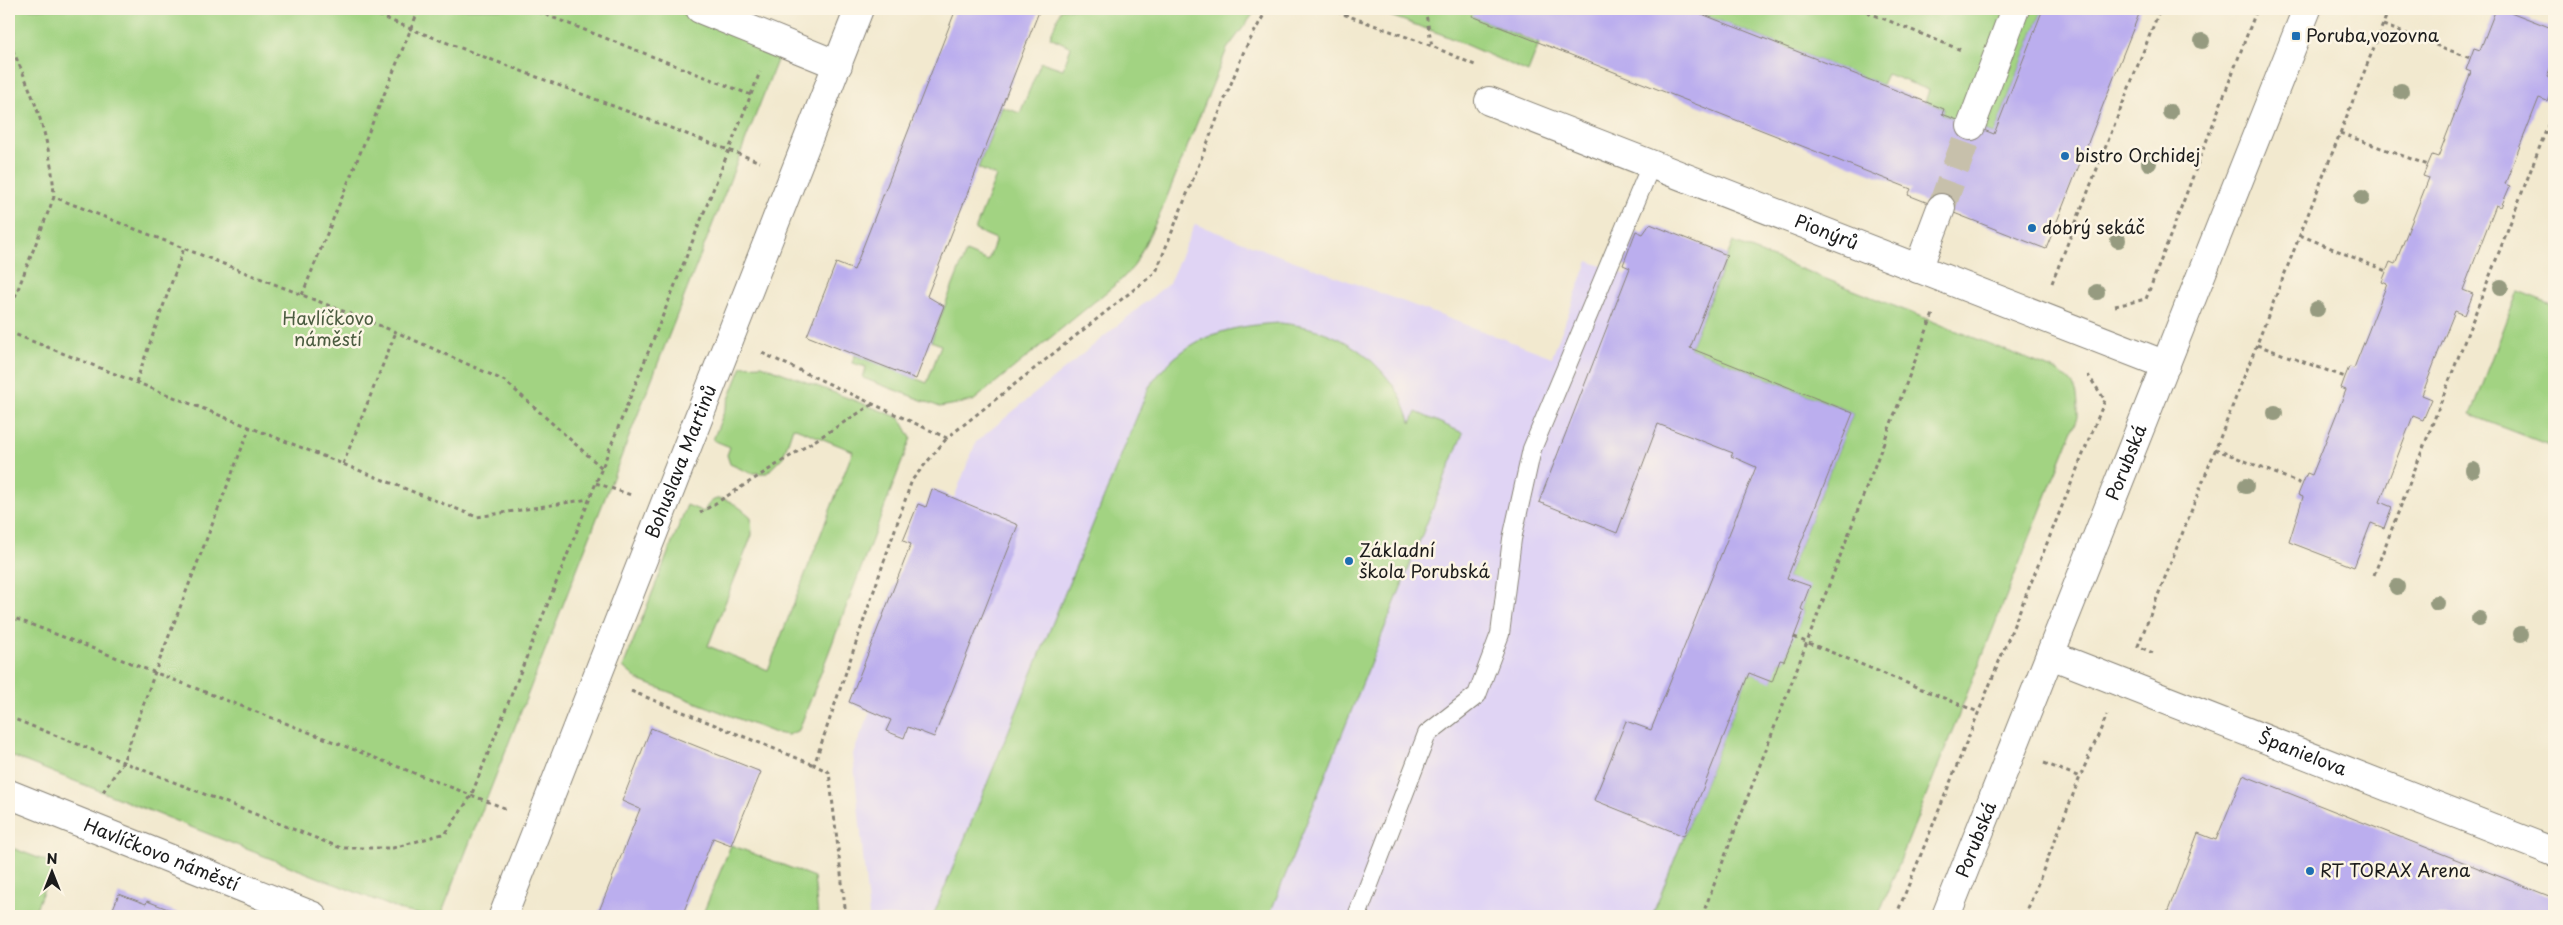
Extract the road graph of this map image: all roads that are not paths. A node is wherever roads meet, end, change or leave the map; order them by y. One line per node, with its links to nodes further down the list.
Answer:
1 (700, 9): 5 (street)
2 (860, 9): 5 (street, Bohuslava Martinů)
3 (2016, 9): 7 (street)
4 (2307, 9): 11 (street, Porubská)
5 (838, 65): 16 (street, Bohuslava Martinů)
6 (1489, 101): 8 (street, Pionýrů)
7 (1972, 126)
8 (1651, 165): 10 (street, Pionýrů); 17 (lane)
9 (1941, 208): 10 (street)
10 (1918, 269): 11 (street, Pionýrů)
11 (2166, 365): 12 (street, Porubská)
12 (2051, 655): 14 (street, Španielova); 18 (street, Porubská)
13 (9, 794): 15 (street, Havlíčkovo náměstí)
14 (2554, 852)
15 (313, 916)
16 (503, 916)
17 (1356, 916)
18 (1946, 916)

